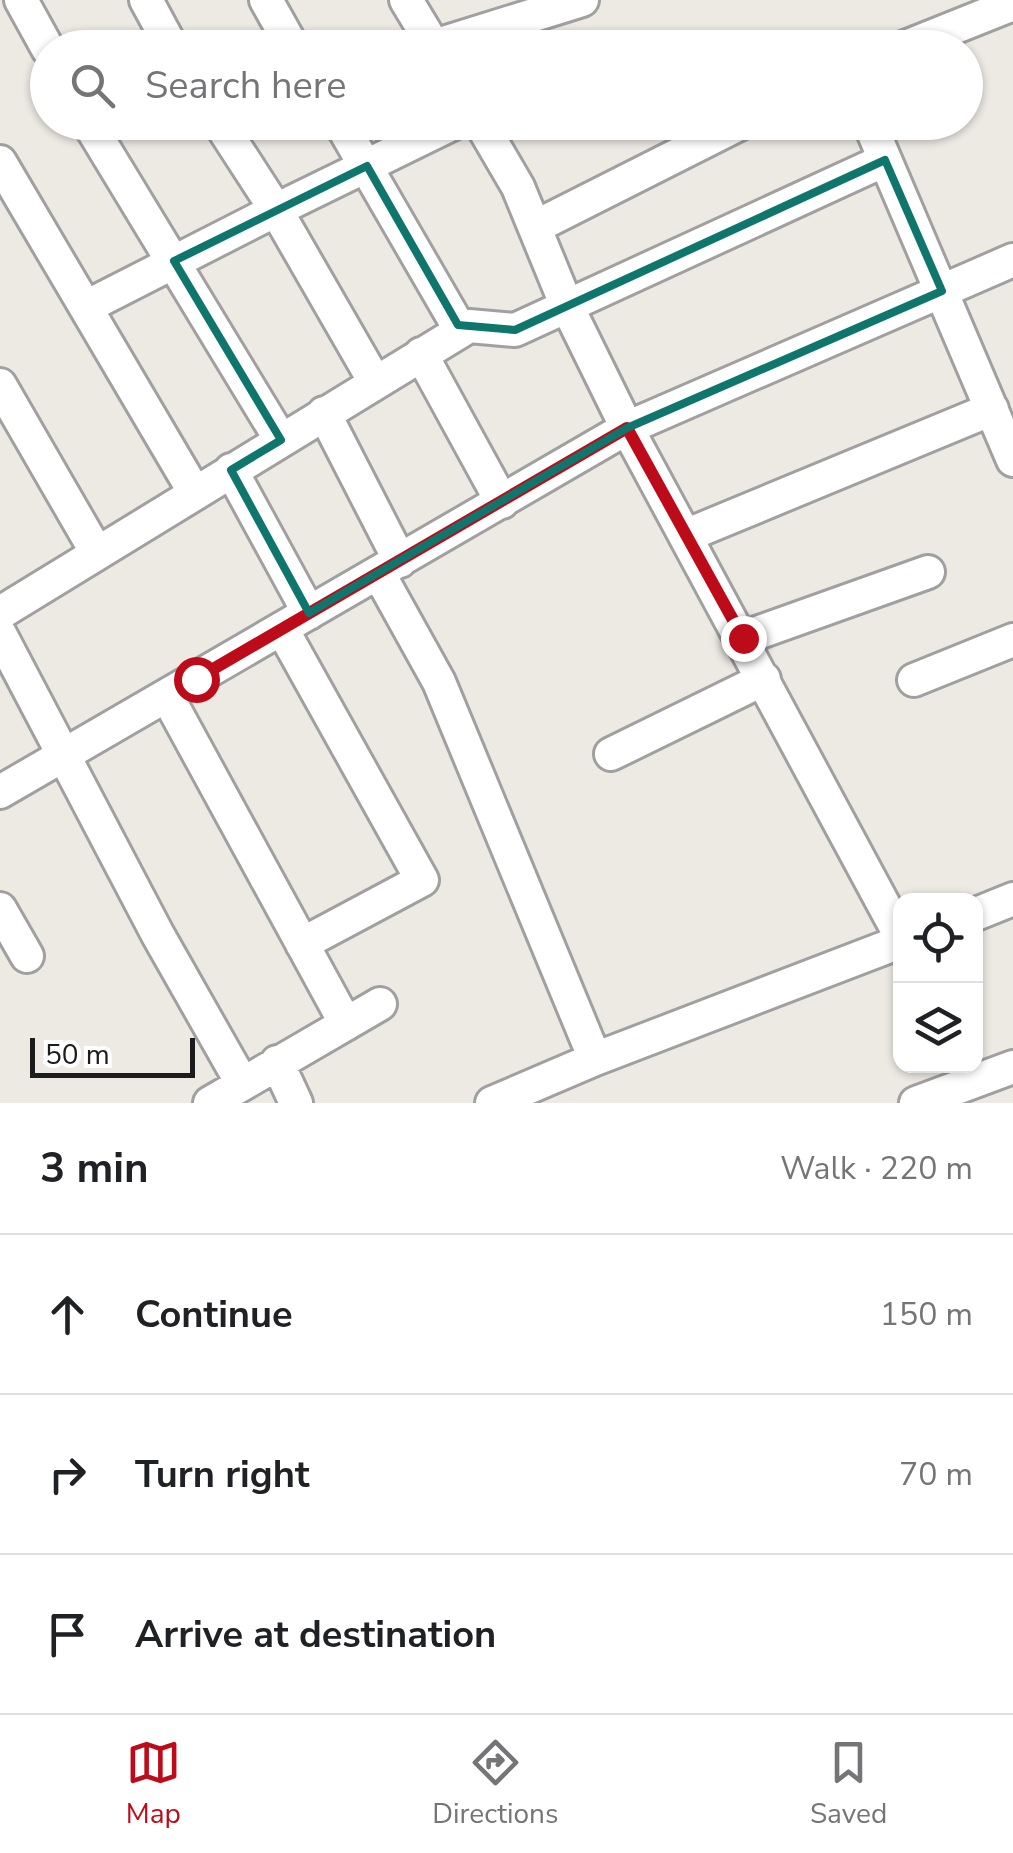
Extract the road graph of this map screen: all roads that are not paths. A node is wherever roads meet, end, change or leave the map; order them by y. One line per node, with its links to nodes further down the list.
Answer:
1 (21, 0): 7 (street)
2 (146, 0): 8 (street)
3 (266, 0): 9 (street)
4 (406, 0): 10 (street)
5 (582, 0): 11 (street)
6 (1010, 14): 12 (street)
7 (38, 30)
8 (162, 30)
9 (283, 30)
10 (424, 30)
11 (488, 30)
12 (960, 30)
13 (99, 140): 26 (street)
14 (231, 140): 23 (street)
15 (351, 140): 22 (street)
16 (419, 140): 22 (street)
17 (491, 140): 24 (street)
18 (707, 140): 24 (street)
19 (877, 140): 20 (street)
20 (885, 160): 27 (street); 28 (street)
21 (0, 162): 29 (street)
22 (366, 166): 23 (street); 30 (street)
23 (276, 210): 26 (street); 32 (street)
24 (535, 227): 28 (street)
25 (1013, 260): 27 (street)
26 (174, 262): 29 (street); 37 (street)
27 (942, 291): 34 (street); 36 (street)
28 (566, 304): 30 (street); 36 (street)
29 (86, 307): 40 (street)
30 (461, 331): 31 (street)
31 (421, 354): 32 (street); 41 (street)
32 (375, 382): 35 (street)
33 (0, 385): 43 (street)
34 (992, 409): 38 (street); 42 (street)
35 (324, 413): 37 (street); 44 (street)
36 (627, 428): 41 (street); 42 (street)
37 (281, 440): 39 (street)
38 (1013, 460)
39 (231, 470): 40 (street); 47 (street)
40 (195, 493): 43 (street)
41 (502, 502): 44 (street)
42 (685, 536): 49 (street)
43 (97, 553): 46 (street)
44 (390, 568): 47 (street); 66 (street)
45 (928, 572): 49 (street)
46 (0, 613)
47 (296, 621): 53 (street); 62 (street)
48 (0, 634): 55 (street)
49 (743, 638): 51 (street)
50 (1013, 640): 52 (street)
51 (764, 679): 54 (street); 60 (street)
52 (914, 680)
53 (166, 696): 55 (street); 62 (street)
54 (611, 754)
55 (62, 756): 56 (street); 69 (street)
56 (0, 792)
57 (1013, 899): 59 (street)
58 (0, 909): 63 (street)
59 (983, 911)
60 (893, 925)
61 (893, 941): 66 (street)
62 (302, 944): 65 (street)
63 (27, 956)
64 (380, 1004): 65 (street)
65 (346, 1024): 67 (street)
66 (595, 1059): 73 (street)
67 (277, 1062): 69 (street); 72 (street)
68 (1013, 1067): 70 (street)
69 (242, 1082): 71 (street)
70 (967, 1084): 74 (street)
71 (210, 1103)
72 (296, 1103)
73 (492, 1103)
74 (916, 1103)

